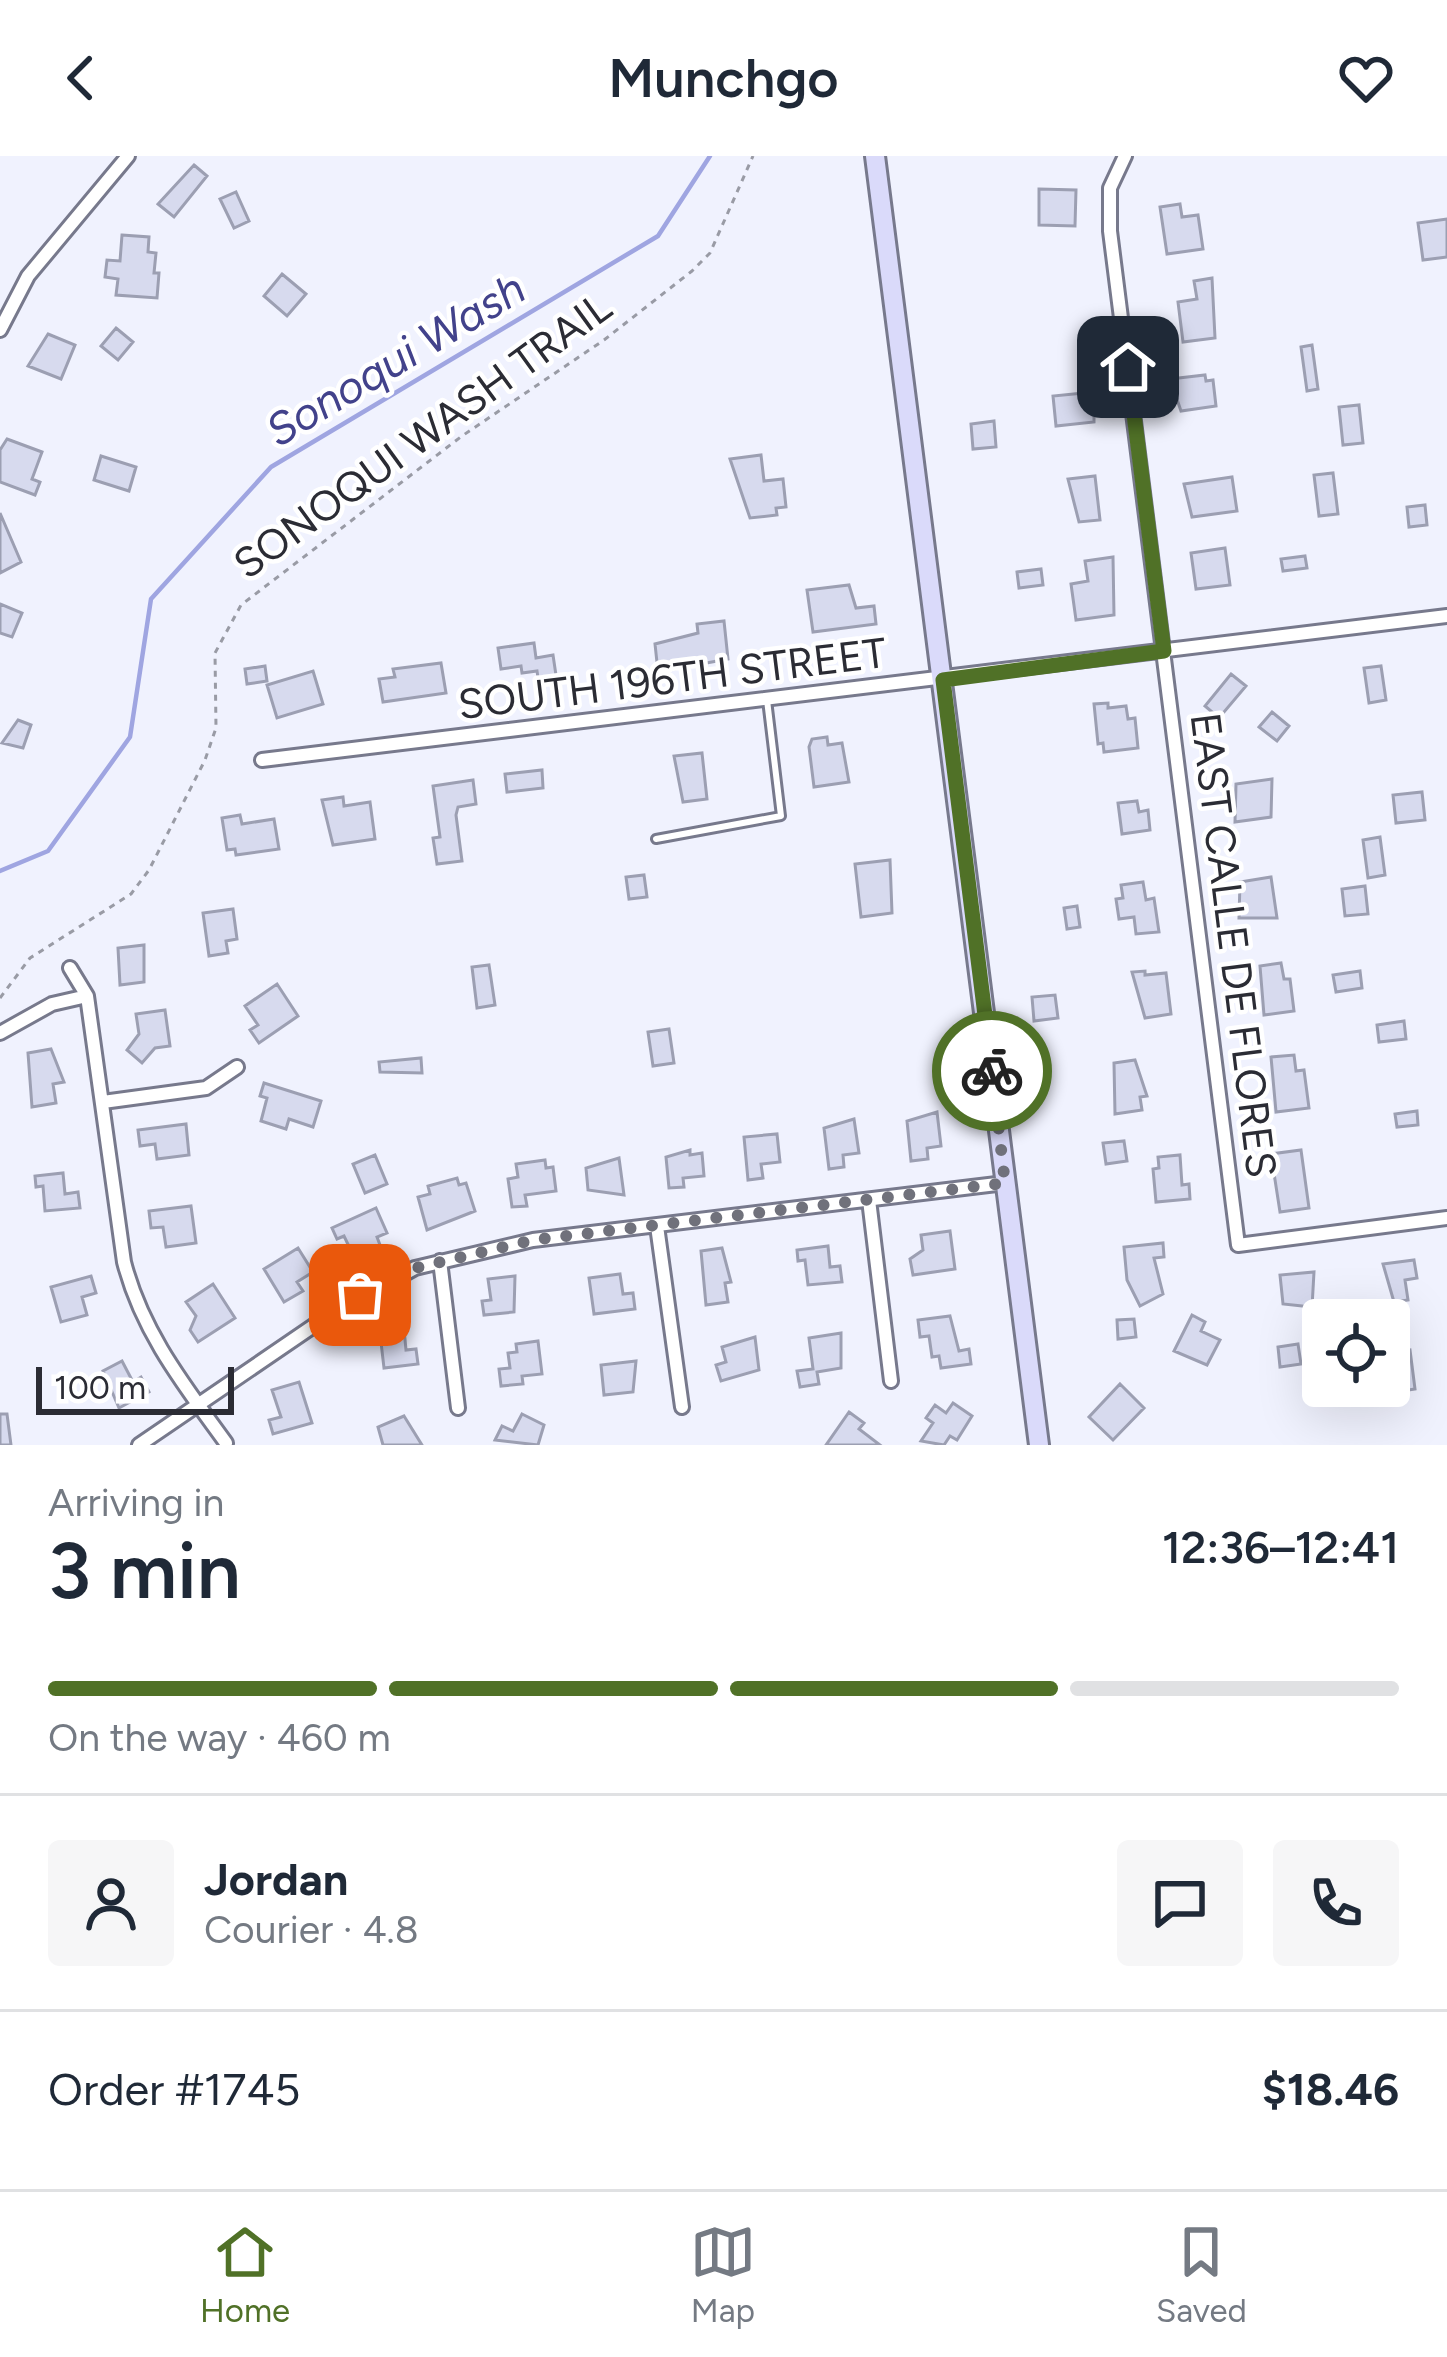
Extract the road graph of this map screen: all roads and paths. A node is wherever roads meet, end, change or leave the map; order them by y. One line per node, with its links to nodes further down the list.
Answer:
1 (128, 156): 5 (street)
2 (753, 156): 14 (path, SONOQUI WASH TRAIL)
3 (875, 156): 8 (main road)
4 (1125, 156): 7 (street, EAST CALLE DE FLORES)
5 (0, 330)
6 (1447, 616): 7 (street, SOUTH 196TH STREET)
7 (1164, 651): 8 (street, SOUTH 196TH STREET); 20 (street, EAST CALLE DE FLORES)
8 (943, 680): 9 (street, SOUTH 196TH STREET); 18 (main road)
9 (767, 700): 10 (street, SOUTH 196TH STREET); 11 (lane)
10 (262, 760)
11 (656, 839)
12 (70, 968): 13 (street)
13 (87, 996): 15 (street); 17 (street)
14 (0, 998)
15 (0, 1033)
16 (237, 1067): 17 (street)
17 (103, 1102): 24 (street)
18 (1005, 1183): 19 (street); 29 (main road)
19 (868, 1200): 21 (street); 23 (street)
20 (1447, 1218)
21 (657, 1226): 22 (street); 25 (street)
22 (440, 1261): 24 (street); 26 (street)
23 (891, 1381)
24 (200, 1407): 27 (street); 28 (street)
25 (682, 1407)
26 (458, 1408)
27 (226, 1443)
28 (139, 1445)
29 (1039, 1445)

